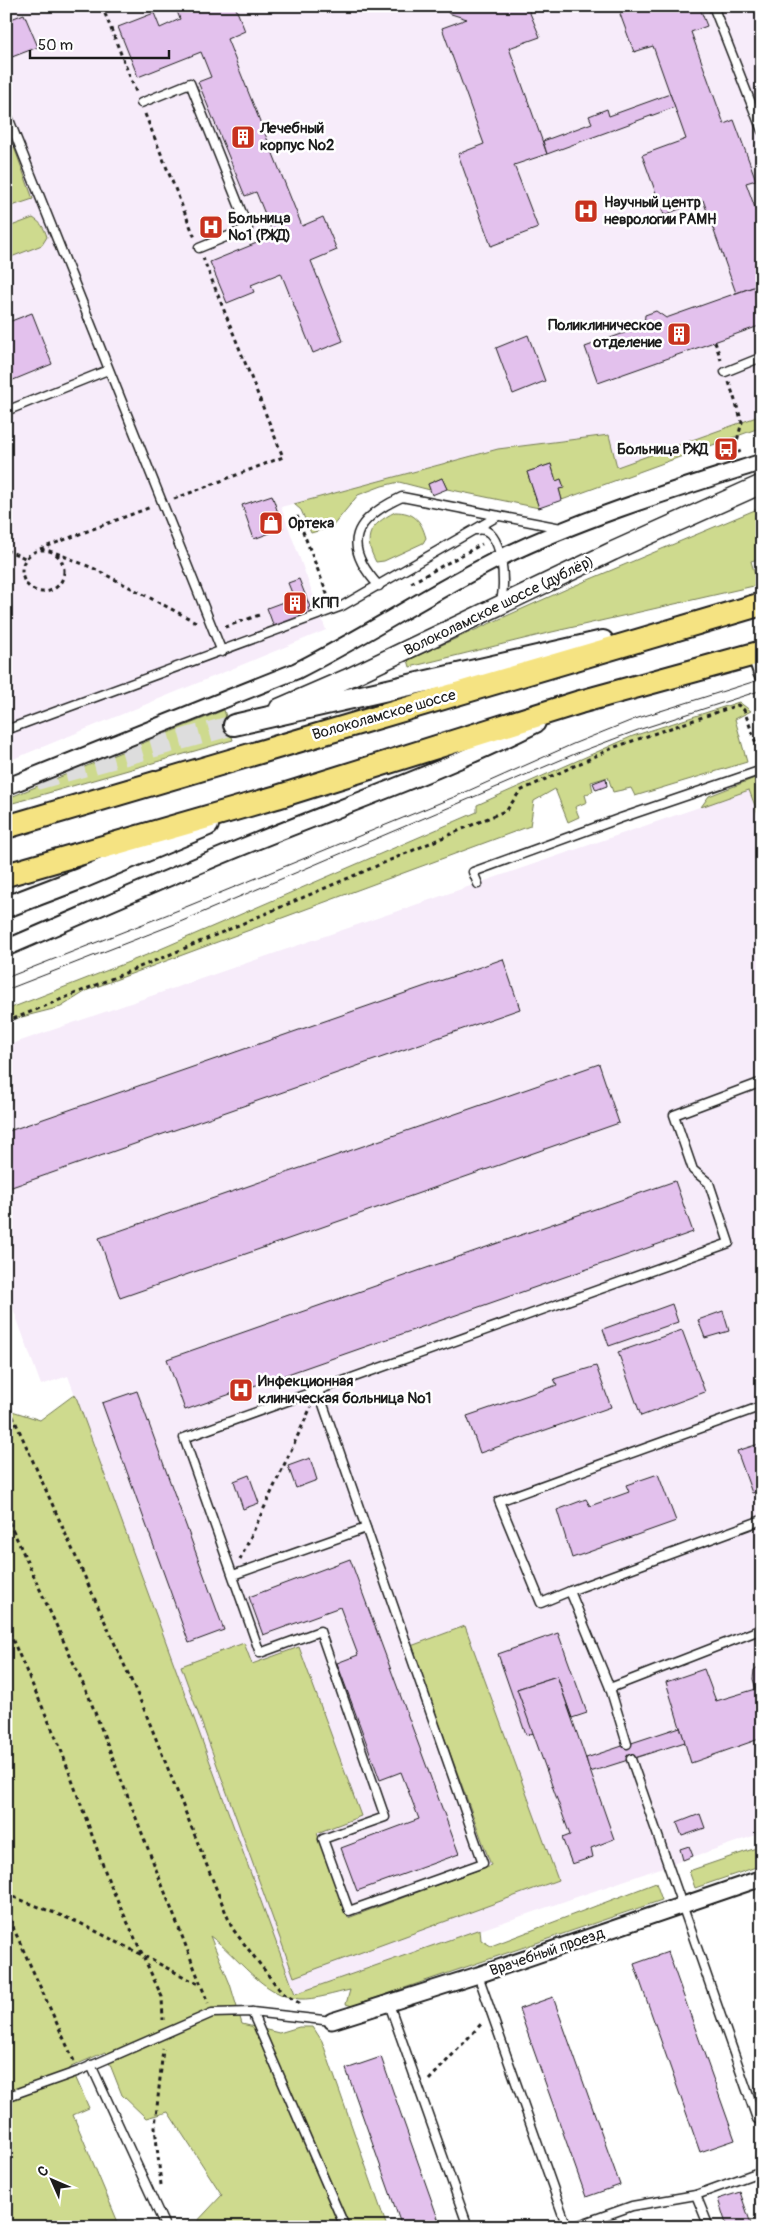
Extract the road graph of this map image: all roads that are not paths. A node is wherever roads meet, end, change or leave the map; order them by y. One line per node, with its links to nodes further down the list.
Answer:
1 (713, 6): 4 (lane)
2 (141, 103): 5 (lane)
3 (6, 112): 7 (lane)
4 (762, 131)
5 (199, 248)
6 (762, 357): 8 (lane)
7 (108, 370): 9 (lane); 19 (lane)
8 (725, 372)
9 (6, 411)
10 (762, 462): 13 (street)
11 (762, 484): 17 (street, Волоколамское шоссе (дублёр))
12 (498, 516): 13 (lane); 14 (lane); 16 (lane)
13 (565, 528): 15 (street)
14 (473, 531): 15 (lane); 16 (lane)
15 (501, 558): 17 (lane); 25 (street)
16 (380, 586): 19 (lane)
17 (498, 606): 22 (street, Волоколамское шоссе (дублёр))
18 (756, 606): 22 (main road); 27 (main road, Волоколамское шоссе)
19 (222, 652): 23 (lane)
20 (759, 660): 21 (main road)
21 (580, 702): 26 (main road); 31 (street)
22 (234, 725)
23 (6, 730)
24 (762, 770): 29 (lane)
25 (6, 787)
26 (277, 797): 28 (main road); 30 (main road)
27 (6, 827)
28 (6, 875)
29 (478, 884)
30 (6, 907)
31 (6, 948)
32 (762, 1082): 33 (lane)
33 (318, 1390): 36 (lane); 37 (lane)
34 (762, 1406): 38 (lane)
35 (762, 1520): 38 (lane)
36 (366, 1528): 37 (lane); 37 (lane)
37 (233, 1575)
38 (570, 1591): 40 (lane)
39 (762, 1629): 40 (lane)
40 (610, 1688): 41 (lane)
41 (626, 1744)
42 (631, 1759): 44 (lane)
43 (762, 1878): 44 (street, Врачебный проезд)
44 (682, 1906): 45 (street, Врачебный проезд); 51 (lane)
45 (478, 1975): 46 (street, Врачебный проезд); 57 (lane)
46 (389, 2004): 48 (street, Врачебный проезд); 56 (lane)
47 (252, 2012): 48 (lane); 49 (lane); 55 (lane)
48 (332, 2021)
49 (91, 2065): 50 (lane); 54 (lane)
50 (6, 2097)
51 (757, 2119)
52 (762, 2171): 53 (lane)
53 (696, 2195): 58 (lane); 59 (lane)
54 (165, 2226)
55 (345, 2227)
56 (468, 2227)
57 (567, 2227)
58 (573, 2227)
59 (709, 2227)

